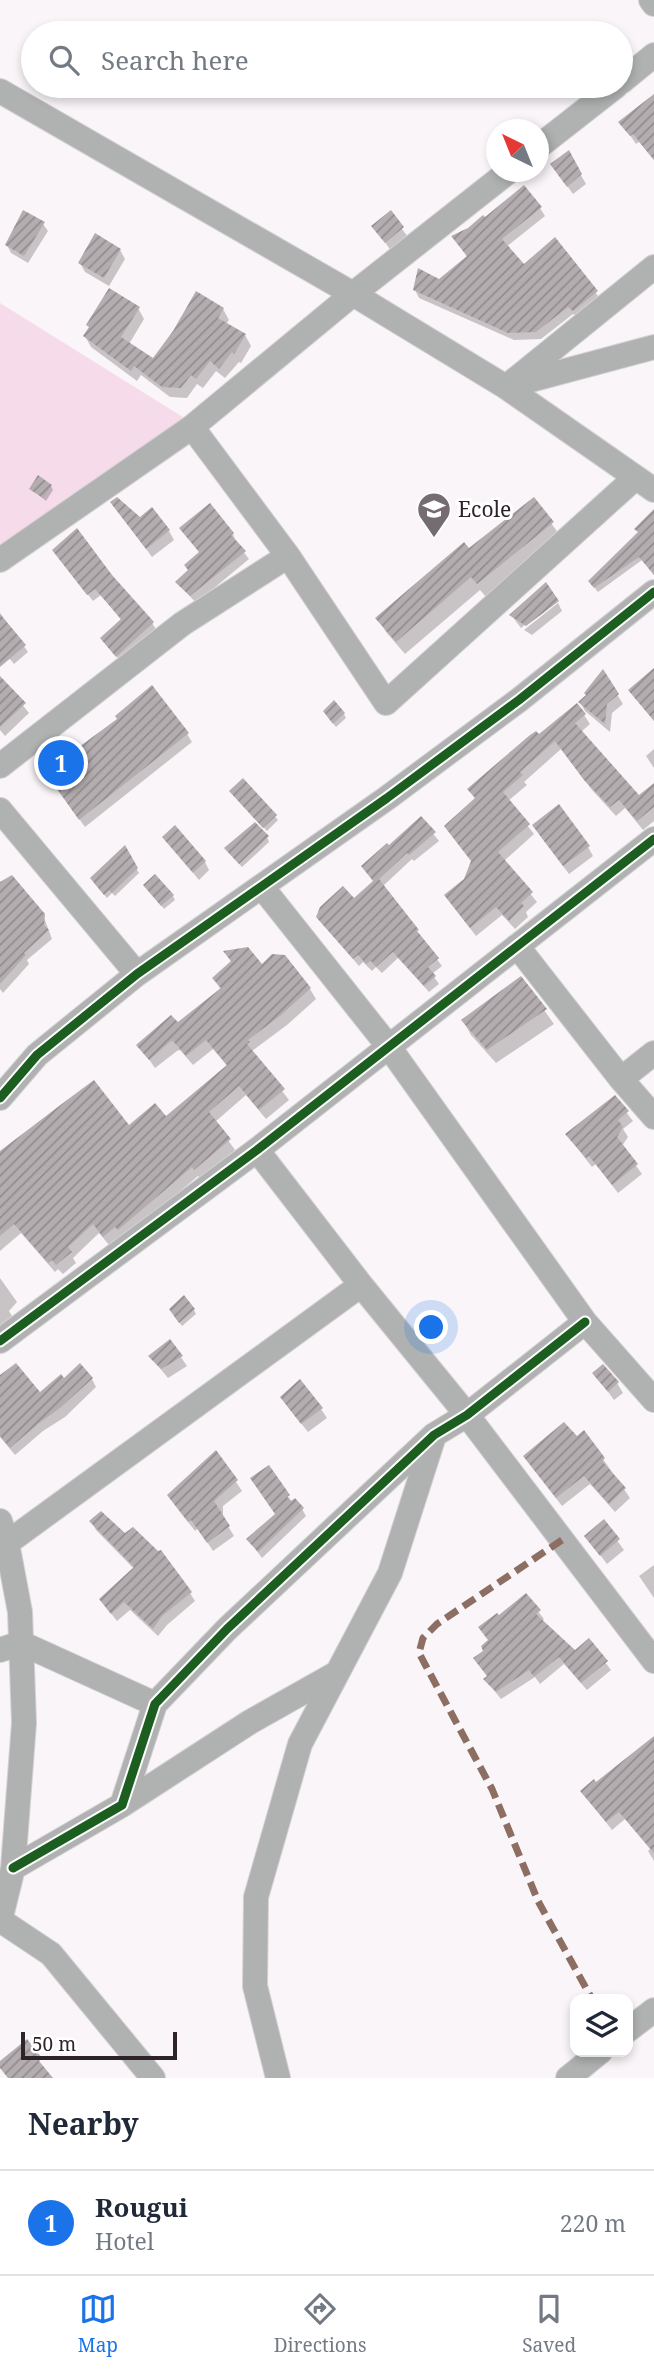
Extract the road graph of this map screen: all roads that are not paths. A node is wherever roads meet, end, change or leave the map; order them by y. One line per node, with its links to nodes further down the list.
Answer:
1 (654, 55): 2 (street)
2 (633, 72)
3 (0, 91): 8 (street)
4 (601, 98): 5 (street)
5 (549, 138)
6 (495, 182): 8 (street)
7 (654, 267): 10 (street)
8 (353, 294): 10 (street); 11 (street)
9 (654, 346): 10 (street)
10 (506, 387): 12 (street)
11 (192, 427): 13 (street); 14 (street)
12 (644, 484): 13 (street)
13 (288, 555): 16 (street)
14 (1, 557)
15 (654, 592): 19 (street)
16 (0, 766)
17 (0, 810): 21 (street)
18 (654, 839): 20 (street)
19 (262, 887): 21 (street); 22 (street)
20 (517, 946): 22 (street); 26 (street)
21 (138, 974): 24 (street)
22 (389, 1047): 29 (street); 31 (street)
23 (654, 1053): 26 (street)
24 (37, 1055): 25 (street); 27 (street)
25 (0, 1076)
26 (621, 1079): 28 (street)
27 (0, 1098)
28 (654, 1118)
29 (257, 1150): 30 (street); 32 (street)
30 (361, 1284): 34 (street); 36 (street)
31 (585, 1322): 33 (street); 34 (street)
32 (0, 1341)
33 (654, 1400)
34 (467, 1415): 35 (street); 38 (street)
35 (434, 1435): 39 (street); 40 (street)
36 (3, 1532): 37 (street)
37 (10, 1646): 40 (street); 42 (street)
38 (654, 1661)
39 (337, 1673): 41 (street); 48 (street)
40 (155, 1704): 41 (street)
41 (122, 1805): 42 (street)
42 (13, 1868): 43 (street)
43 (0, 1920): 47 (street)
44 (654, 2010): 45 (street)
45 (633, 2026)
46 (594, 2057): 49 (street)
47 (153, 2078)
48 (278, 2078)
49 (568, 2078)

